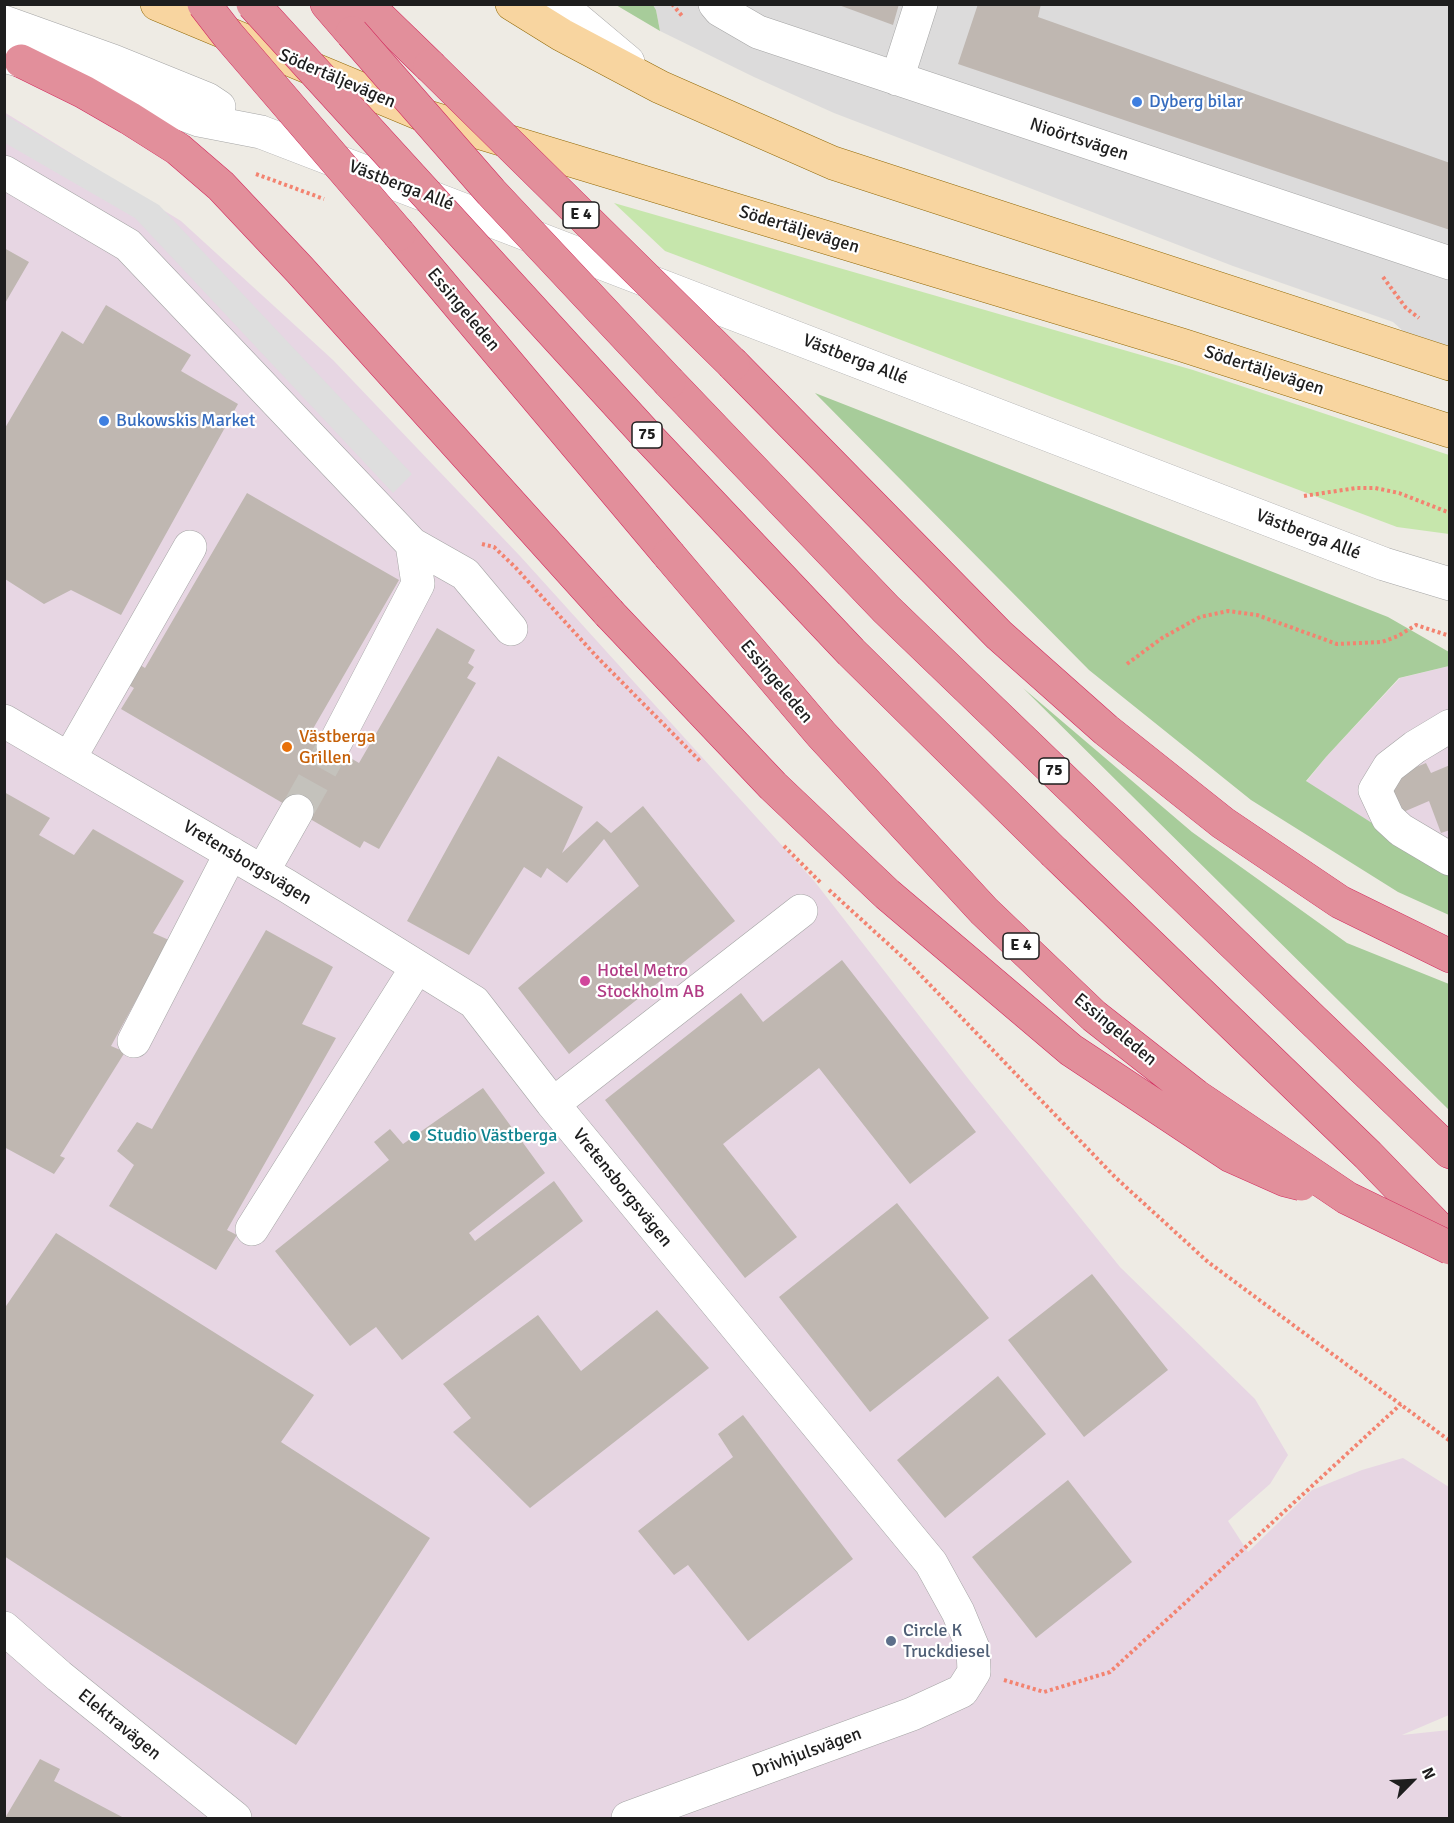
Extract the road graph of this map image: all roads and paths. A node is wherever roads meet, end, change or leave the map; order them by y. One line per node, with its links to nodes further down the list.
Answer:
1 (157, 4): 20 (main road, Södertäljevägen)
2 (204, 4): 44 (highway, Essingeleden / E 4, bridge)
3 (252, 4): 46 (highway, 75, bridge)
4 (327, 4): 9 (highway, 75)
5 (512, 4): 13 (main road)
6 (559, 4): 13 (street)
7 (714, 4): 12 (street, Nioörtsvägen)
8 (921, 4): 12 (street)
9 (359, 19): 39 (highway, E 4, bridge); 43 (highway, 75, bridge)
10 (4, 22): 14 (street, Västberga Allé)
11 (13, 58): 14 (street, Västberga Allé); 44 (highway, bridge)
12 (897, 79): 16 (street, Nioörtsvägen)
13 (660, 87): 19 (main road)
14 (261, 132): 24 (street, Västberga Allé)
15 (4, 172): 22 (street)
16 (1449, 263)
17 (1377, 269): 18 (path)
18 (1424, 322)
19 (1449, 364)
20 (1449, 431)
21 (471, 542): 32 (path)
22 (412, 544): 25 (street); 30 (street)
23 (190, 548): 31 (street)
24 (1449, 584)
25 (511, 629)
26 (1449, 636): 27 (path)
27 (1127, 664)
28 (4, 722): 31 (street, Vretensborgsvägen)
29 (1449, 726): 36 (street)
30 (333, 747)
31 (69, 759): 35 (street, Vretensborgsvägen)
32 (703, 764)
33 (297, 811): 37 (street)
34 (777, 839): 48 (path)
35 (231, 853): 37 (street, Vretensborgsvägen); 41 (street)
36 (1449, 859)
37 (262, 871): 40 (street, Vretensborgsvägen)
38 (801, 911): 42 (street)
39 (1449, 956)
40 (417, 967): 42 (street, Vretensborgsvägen); 45 (street)
41 (134, 1041)
42 (553, 1104): 51 (street, Vretensborgsvägen)
43 (1449, 1152)
44 (1347, 1198): 47 (highway, Essingeleden / E 4, bridge)
45 (252, 1229)
46 (1449, 1240)
47 (1449, 1248)
48 (1401, 1404): 49 (path); 51 (path)
49 (1449, 1441)
50 (4, 1628): 52 (street, Elektravägen)
51 (974, 1672): 53 (street, Drivhjulsvägen)
52 (235, 1818)
53 (628, 1818)

